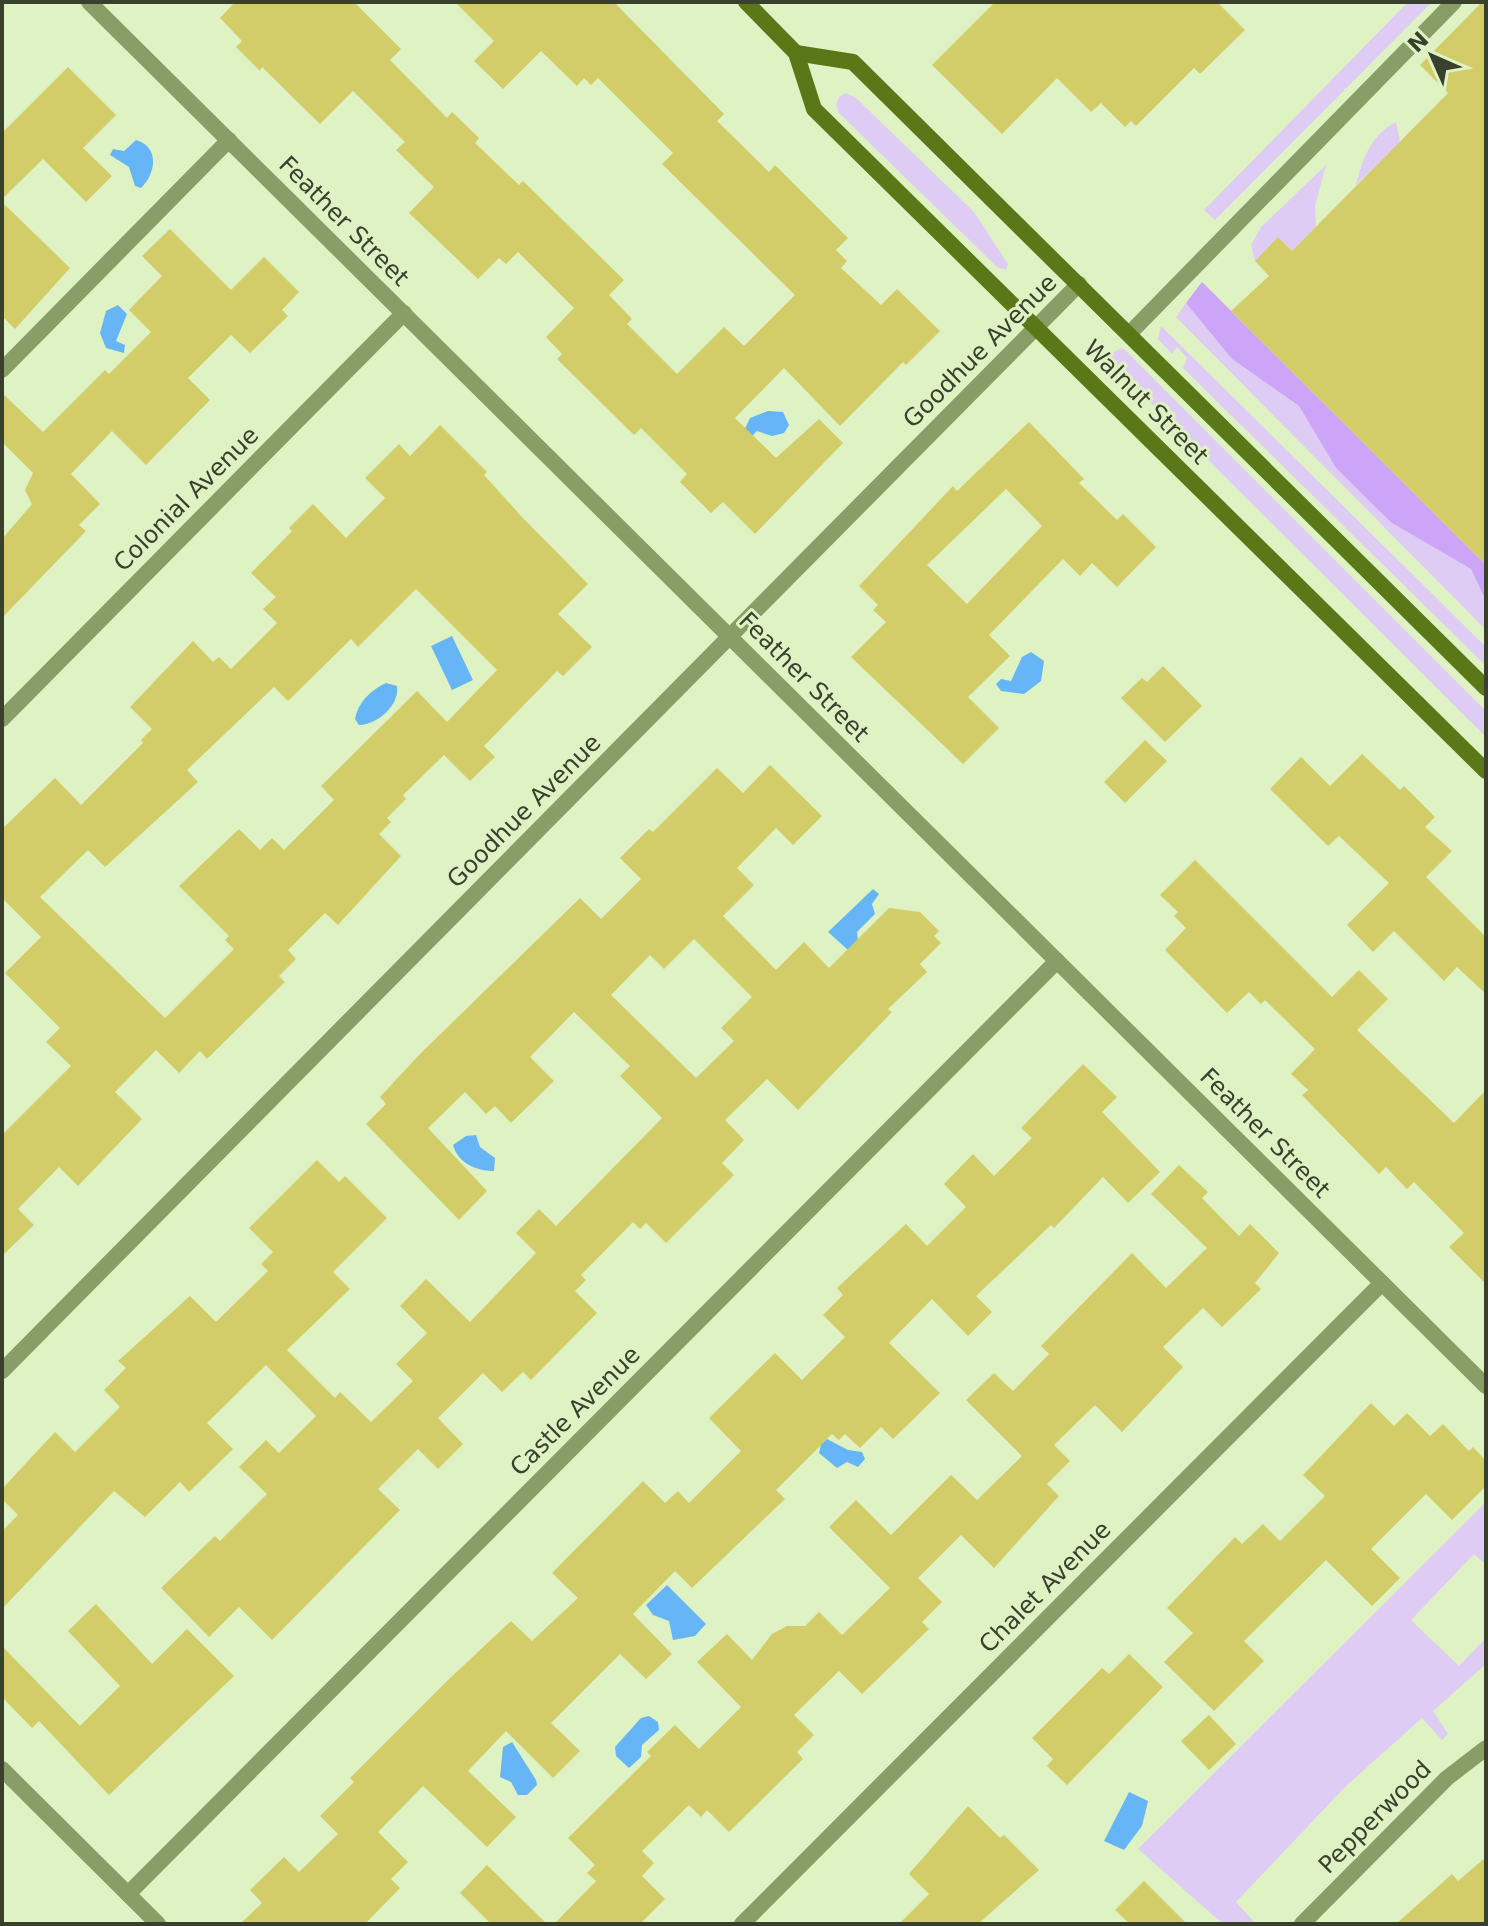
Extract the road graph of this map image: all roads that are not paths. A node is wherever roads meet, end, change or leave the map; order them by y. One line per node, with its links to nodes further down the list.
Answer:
1 (89, 2): 5 (street, Feather Street)
2 (746, 2): 4 (street, Walnut Street)
3 (1454, 2): 9 (street)
4 (796, 53): 6 (street, Walnut Street); 8 (street, Walnut Street)
5 (229, 140): 7 (street, Feather Street); 10 (street)
6 (1079, 284): 8 (street, Goodhue Avenue); 9 (street, Walnut Street)
7 (404, 313): 11 (street, Feather Street); 13 (street, Colonial Avenue)
8 (1037, 328): 11 (street, Goodhue Avenue); 14 (street, Walnut Street)
9 (1130, 333): 12 (street, Walnut Street)
10 (2, 370)
11 (730, 637): 15 (street, Feather Street); 17 (street, Goodhue Avenue)
12 (1486, 688)
13 (2, 719)
14 (1486, 771)
15 (1057, 961): 16 (street, Feather Street); 21 (street, Castle Avenue)
16 (1382, 1283): 18 (street, Feather Street); 23 (street, Chalet Avenue)
17 (2, 1371)
18 (1486, 1386)
19 (1486, 1748): 24 (street, Pepperwood)
20 (2, 1769): 21 (street)
21 (128, 1894): 22 (street)
22 (158, 1924)
23 (742, 1924)
24 (1302, 1924)

